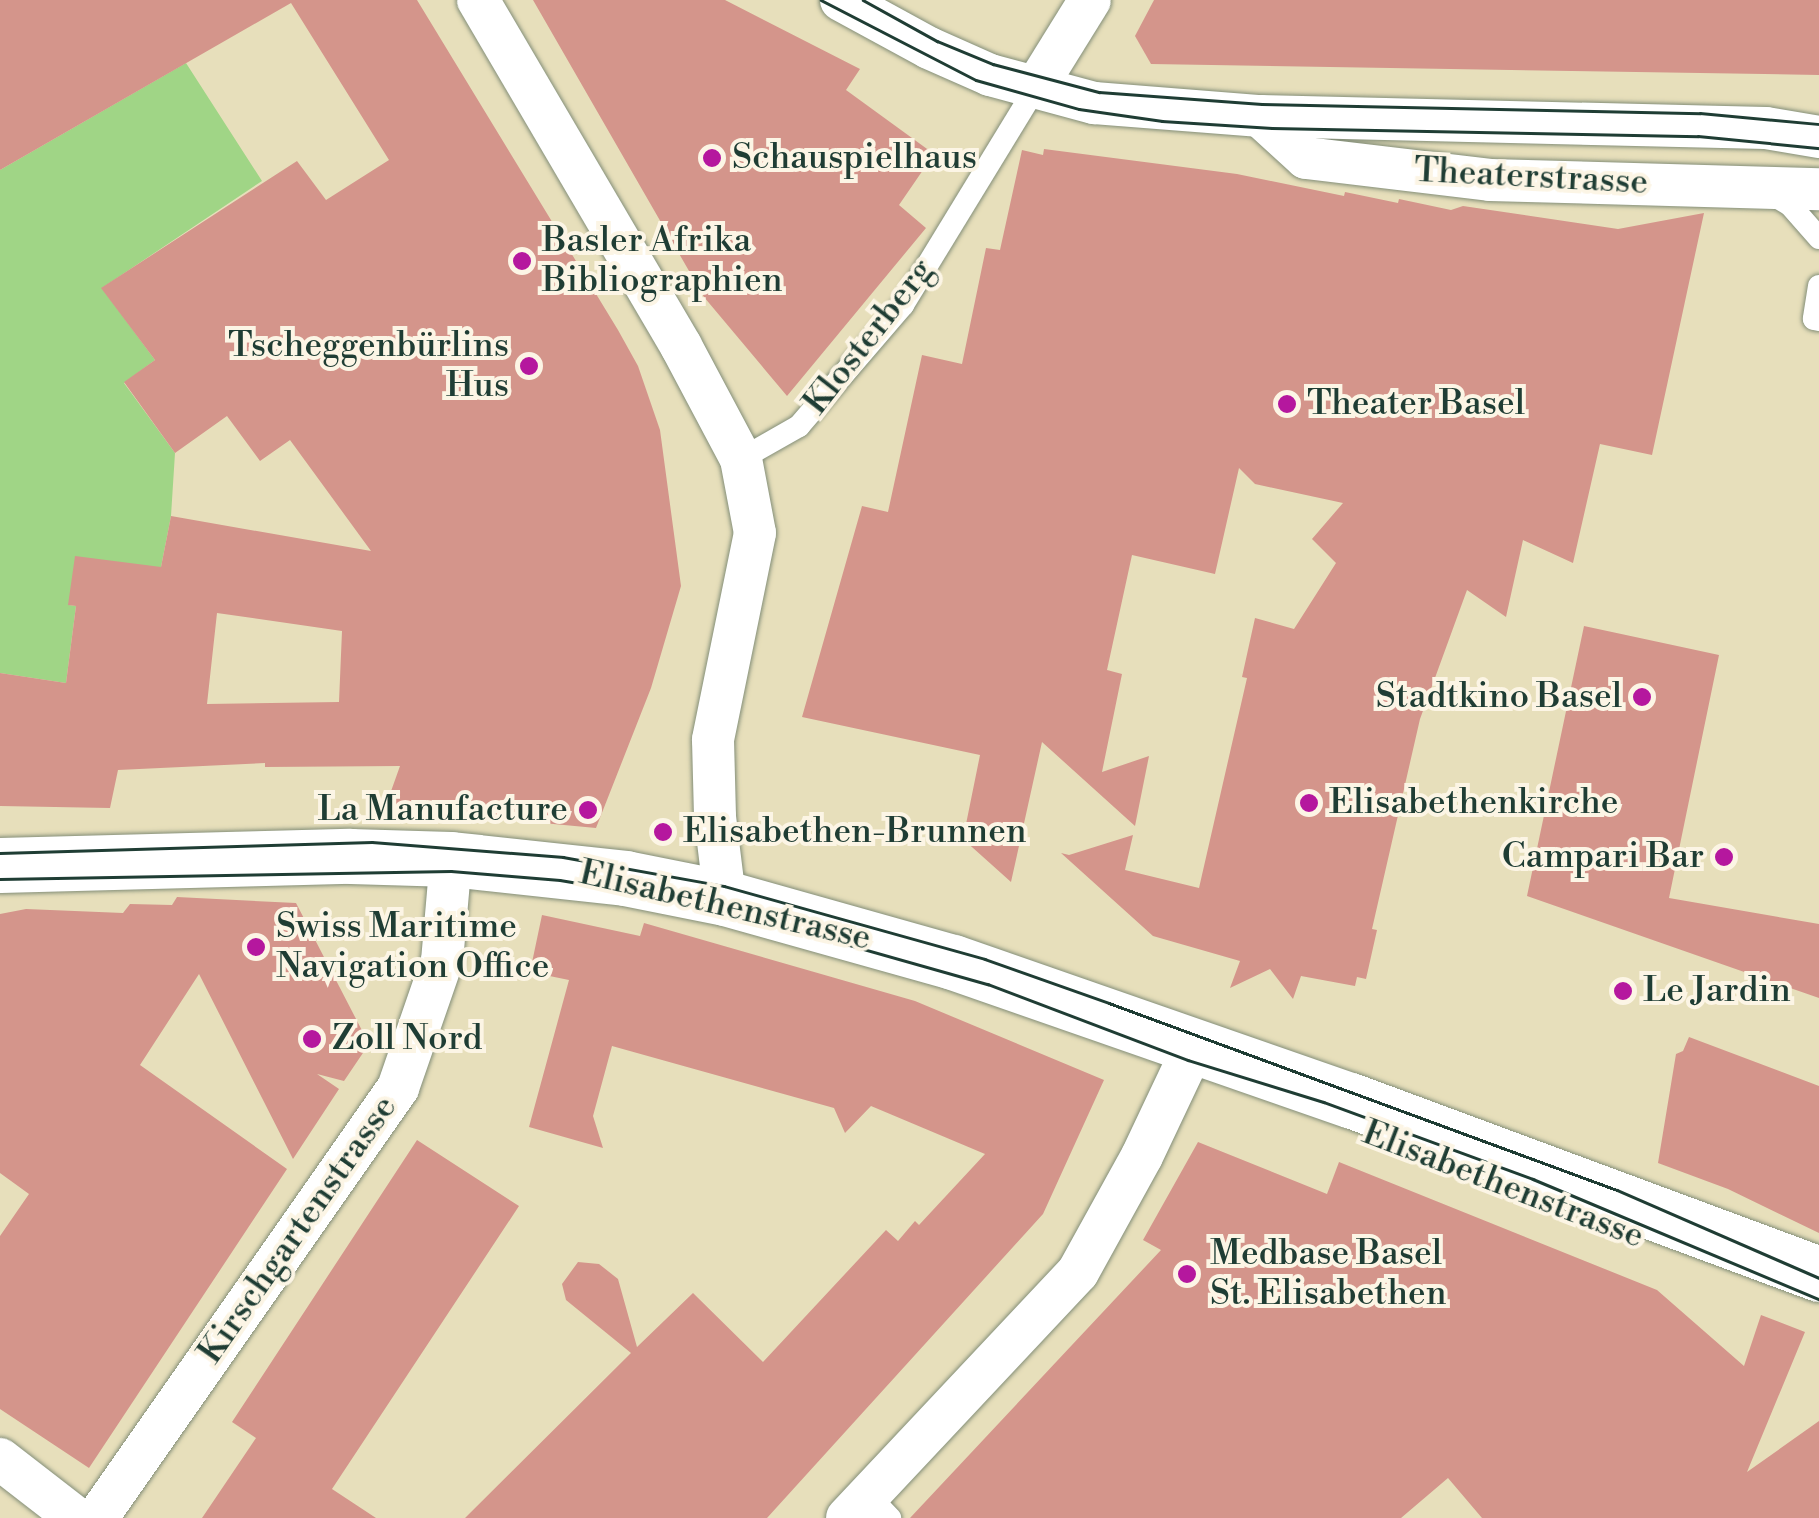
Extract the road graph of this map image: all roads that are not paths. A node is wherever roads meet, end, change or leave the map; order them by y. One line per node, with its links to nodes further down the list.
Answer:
1 (478, 0): 12 (street)
2 (840, 0): 4 (street, Theaterstrasse)
3 (1090, 0): 4 (street)
4 (1036, 87): 5 (street, Theaterstrasse); 12 (lane, Klosterberg)
5 (1260, 116): 6 (street, Theaterstrasse); 7 (street, Theaterstrasse)
6 (1819, 137)
7 (1759, 186): 8 (street, Theaterstrasse); 9 (lane)
8 (1819, 189)
9 (1819, 238)
10 (1819, 286): 11 (lane)
11 (1819, 320)
12 (741, 459): 15 (street)
13 (451, 858): 14 (street, Elisabethenstrasse); 15 (street, Elisabethenstrasse); 22 (street, Kirschgartenstrasse)
14 (0, 864)
15 (725, 898): 16 (street, Elisabethenstrasse)
16 (1194, 1046): 17 (street, Elisabethenstrasse); 18 (street, Elisabethenstrasse); 20 (street)
17 (1819, 1274)
18 (1819, 1309)
19 (0, 1458): 21 (street)
20 (868, 1510)
21 (76, 1518)
22 (97, 1518)

